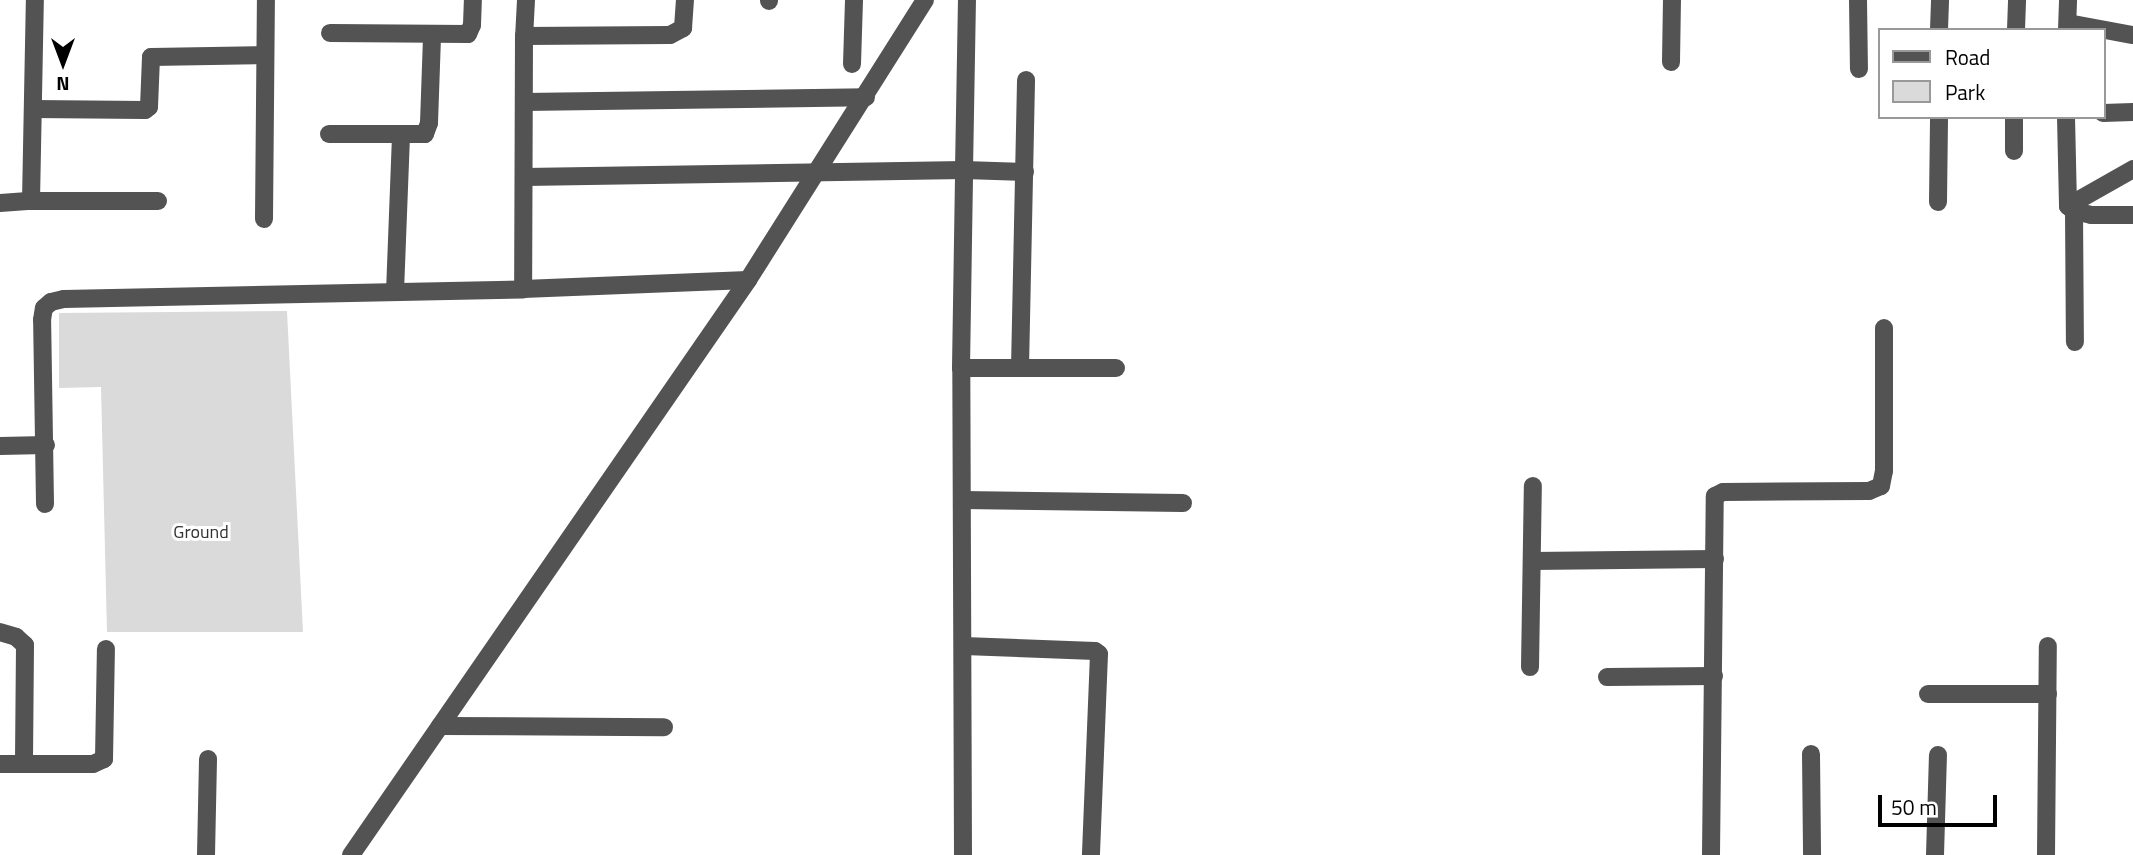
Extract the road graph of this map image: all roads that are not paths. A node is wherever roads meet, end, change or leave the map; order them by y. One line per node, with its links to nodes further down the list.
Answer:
1 (35, 0): 29 (street)
2 (266, 0): 22 (street)
3 (472, 0): 19 (street)
4 (526, 0): 21 (street)
5 (685, 0): 21 (street)
6 (854, 0): 24 (street)
7 (925, 0): 27 (street)
8 (967, 0): 39 (street)
9 (1672, 0): 23 (street)
10 (1858, 0): 25 (street)
11 (1940, 0): 15 (street)
12 (2017, 0): 16 (street)
13 (2068, 0): 14 (street)
14 (2067, 26)
15 (1940, 28)
16 (2017, 28)
17 (2105, 31): 20 (street)
18 (330, 33): 19 (street)
19 (432, 35): 36 (street)
20 (2133, 35)
21 (524, 36): 28 (street)
22 (265, 55): 29 (street); 49 (street)
23 (1671, 62)
24 (852, 64)
25 (1859, 69)
26 (1026, 80): 41 (street)
27 (866, 97): 28 (street); 40 (street)
28 (524, 103): 42 (street)
29 (33, 109): 43 (street)
30 (2133, 112): 31 (street)
31 (2105, 113)
32 (1939, 119): 45 (street)
33 (2014, 119): 37 (street)
34 (2066, 119): 47 (street)
35 (329, 134): 36 (street)
36 (401, 135): 52 (street)
37 (2014, 151)
38 (2133, 169): 47 (street)
39 (964, 170): 40 (street); 41 (street); 55 (street)
40 (818, 172): 42 (street); 50 (street)
41 (1025, 172): 56 (street)
42 (525, 177): 51 (street)
43 (31, 201): 44 (street); 46 (street)
44 (158, 201)
45 (1938, 202)
46 (0, 203)
47 (2071, 208): 48 (street); 54 (street)
48 (2133, 215)
49 (264, 219)
50 (748, 281): 51 (street); 75 (street)
51 (523, 289): 52 (street)
52 (395, 292): 58 (street)
53 (1884, 328): 64 (street)
54 (2075, 342)
55 (961, 368): 56 (street); 61 (street)
56 (1020, 368): 57 (street)
57 (1116, 368)
58 (46, 445): 59 (street); 63 (street)
59 (0, 446)
60 (1533, 486): 65 (street)
61 (962, 500): 62 (street); 67 (street)
62 (1183, 503)
63 (45, 504)
64 (1715, 559): 65 (street); 71 (street)
65 (1532, 561): 70 (street)
66 (0, 632): 80 (street)
67 (964, 646): 84 (street); 85 (street)
68 (2048, 646): 74 (street)
69 (106, 649): 80 (street)
70 (1530, 667)
71 (1714, 676): 72 (street); 86 (street)
72 (1607, 677)
73 (1928, 694): 74 (street)
74 (2048, 694): 89 (street)
75 (440, 726): 76 (street); 83 (street)
76 (664, 727)
77 (1811, 754): 87 (street)
78 (1938, 755): 88 (street)
79 (208, 759): 82 (street)
80 (24, 763): 81 (street)
81 (0, 764)
82 (206, 855)
83 (351, 855)
84 (963, 855)
85 (1091, 855)
86 (1712, 855)
87 (1812, 855)
88 (1935, 855)
89 (2046, 855)

